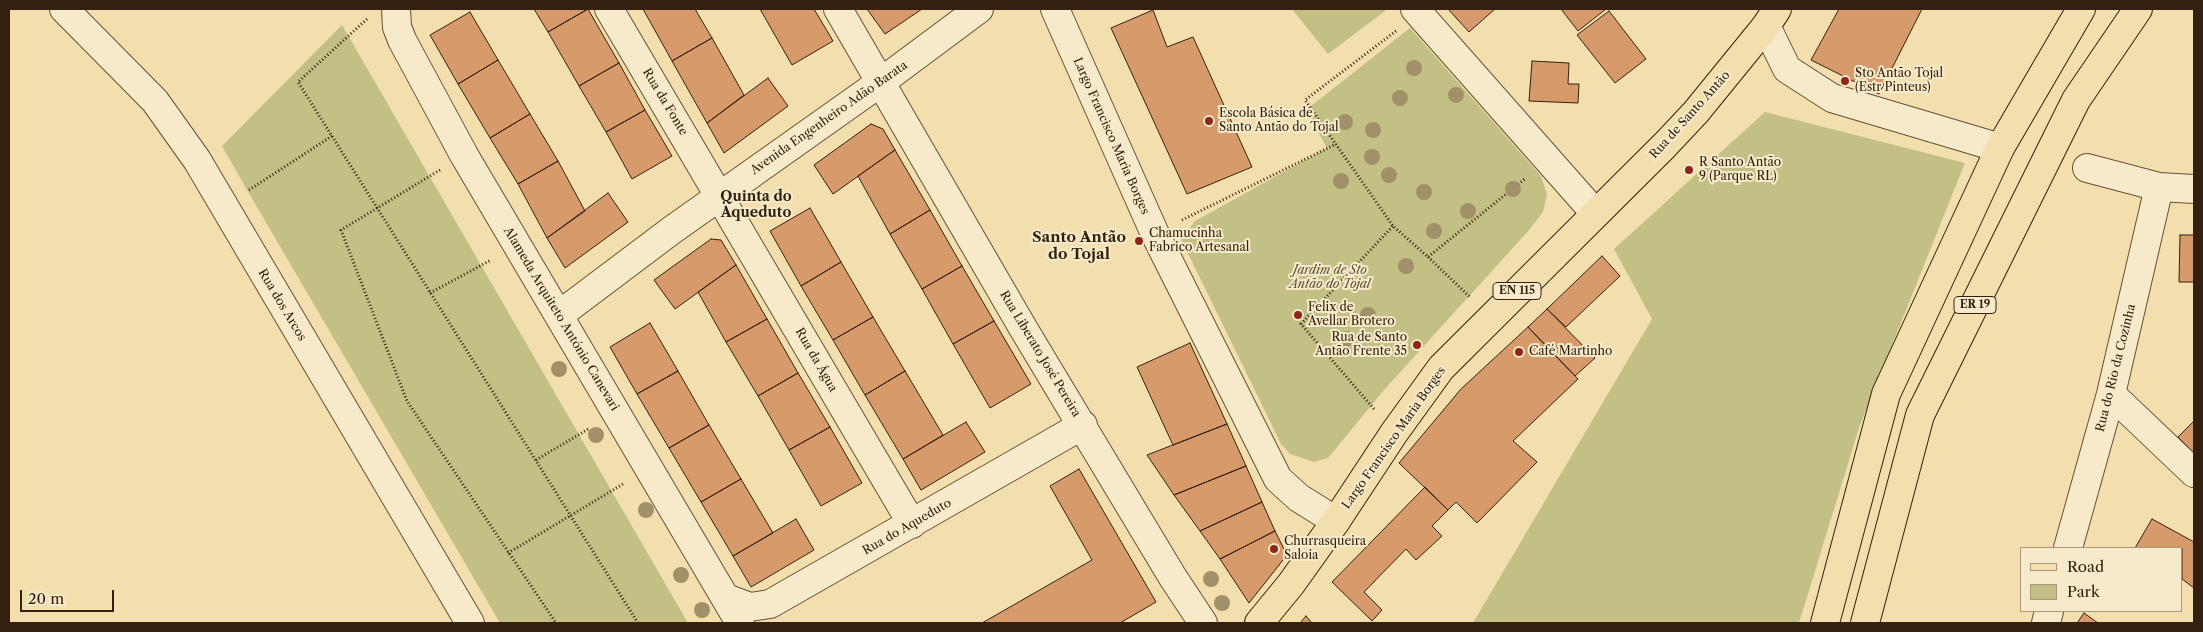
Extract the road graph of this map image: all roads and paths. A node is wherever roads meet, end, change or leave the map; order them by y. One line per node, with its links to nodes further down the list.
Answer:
1 (64, 9): 44 (street, Rua dos Arcos)
2 (609, 9): 21 (street, Rua da Fonte)
3 (838, 9): 11 (street, Rua Liberato José Pereira)
4 (979, 9): 11 (street, Avenida Engenheiro Adão Barata)
5 (1055, 9): 25 (street, Largo Francisco Maria Borges)
6 (2081, 9): 14 (main road)
7 (2138, 9): 51 (main road, ER 19)
8 (1417, 11): 13 (path); 16 (street)
9 (384, 12): 12 (path); 15 (street, Alameda Arquiteto António Canevari)
10 (1772, 17): 14 (street); 23 (main road, Rua de Santo Antão / EN 115)
11 (881, 82): 21 (street, Avenida Engenheiro Adão Barata); 33 (street, Rua Liberato José Pereira)
12 (332, 136): 20 (path); 22 (path)
13 (1336, 144): 24 (path); 25 (path)
14 (2000, 148): 50 (main road)
15 (464, 155): 22 (path); 26 (street, Alameda Arquiteto António Canevari)
16 (1549, 159): 23 (street); 27 (path)
17 (2086, 168): 18 (street)
18 (2159, 187): 19 (street); 31 (street, Rua do Rio da Cozinha)
19 (2194, 188)
20 (244, 193)
21 (720, 196): 29 (street, Avenida Engenheiro Adão Barata); 40 (street, Rua da Água)
22 (376, 207): 28 (path); 42 (path)
23 (1594, 213): 30 (main road, Largo Francisco Maria Borges / EN 115)
24 (1393, 226): 27 (path); 34 (path)
25 (1155, 234): 39 (street, Largo Francisco Maria Borges)
26 (517, 245): 28 (path); 29 (street, Alameda Arquiteto António Canevari)
27 (1428, 257): 30 (path)
28 (430, 293): 35 (path)
29 (558, 314): 32 (street, Alameda Arquiteto António Canevari)
30 (1491, 317): 34 (main road, Largo Francisco Maria Borges / EN 115)
31 (2110, 394): 37 (street); 41 (street, Rua do Rio da Cozinha)
32 (616, 412): 35 (path); 36 (street, Alameda Arquiteto António Canevari)
33 (1083, 425): 40 (street, Rua do Aqueduto); 48 (street, Rua Liberato José Pereira)
34 (1394, 432): 39 (main road, Largo Francisco Maria Borges / EN 115)
35 (536, 460): 38 (path)
36 (650, 469): 38 (path); 43 (street, Alameda Arquiteto António Canevari)
37 (2194, 473)
38 (570, 515): 42 (path); 46 (path)
39 (1336, 521): 49 (main road, EN 115)
40 (912, 524): 43 (street, Rua do Aqueduto)
41 (2068, 547)
42 (508, 553): 45 (path)
43 (726, 598): 47 (street, Alameda Arquiteto António Canevari)
44 (470, 623)
45 (556, 623)
46 (638, 623)
47 (740, 623)
48 (1203, 623)
49 (1259, 623)
50 (1825, 623)
51 (1865, 623)

